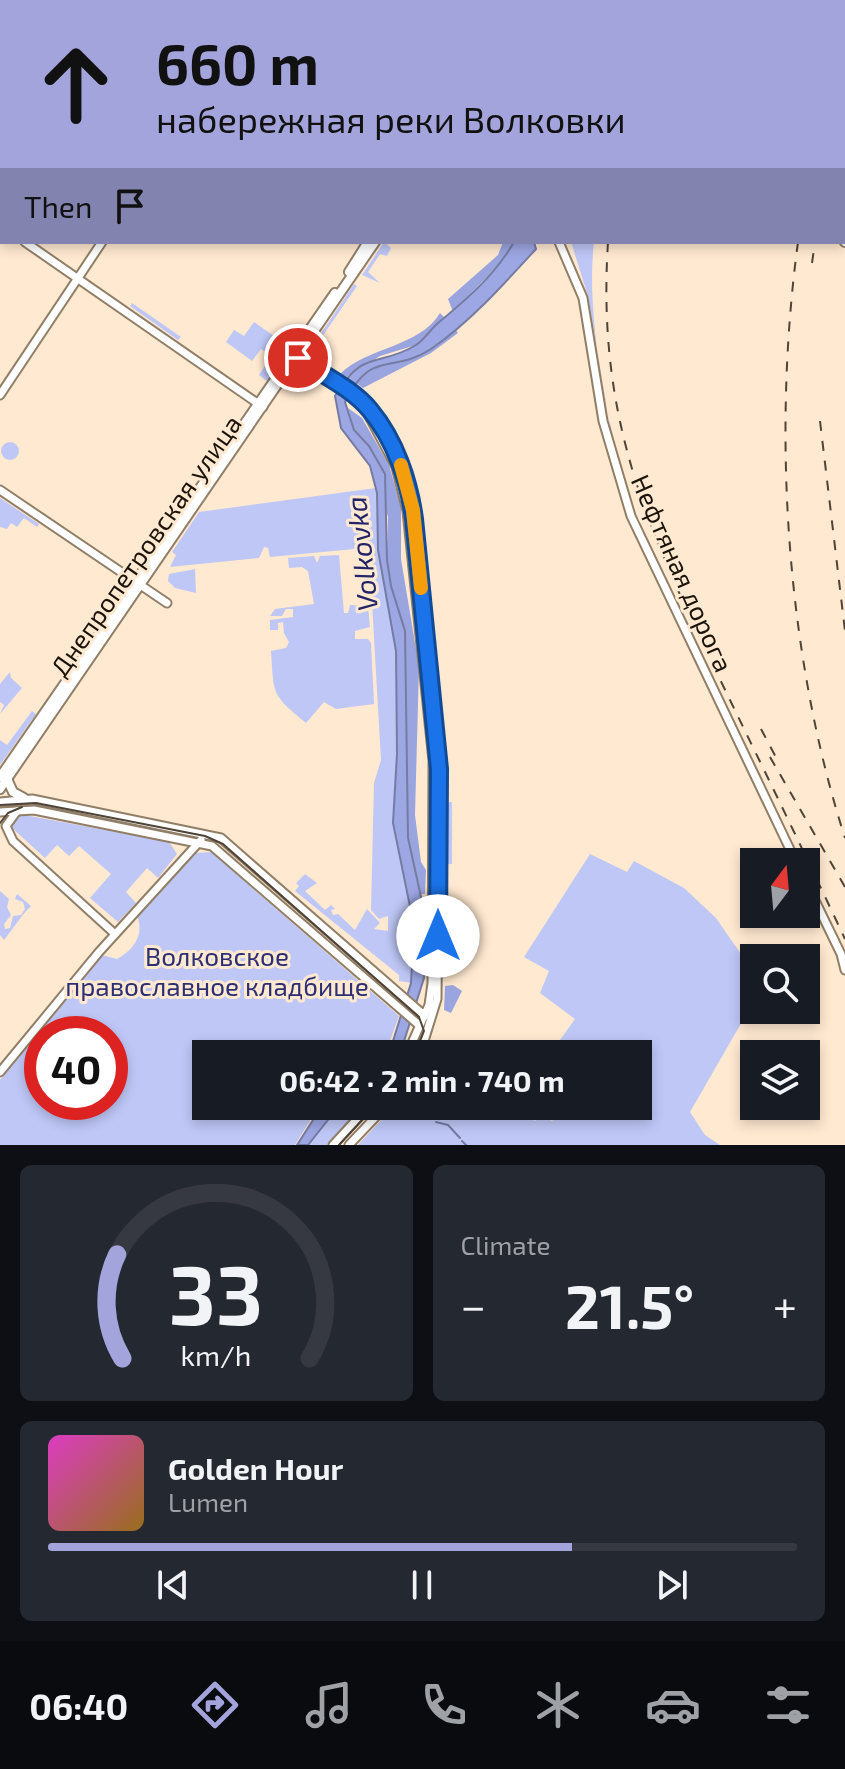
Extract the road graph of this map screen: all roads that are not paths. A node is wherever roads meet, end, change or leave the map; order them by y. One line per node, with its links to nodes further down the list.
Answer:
1 (28, 244): 6 (street)
2 (101, 244): 6 (street)
3 (367, 244): 7 (main road, Днепропетровская улица)
4 (374, 244): 7 (main road, Днепропетровская улица)
5 (560, 244): 22 (street, Нефтяная дорога)
6 (78, 279): 8 (street); 10 (street)
7 (296, 357): 9 (street); 10 (main road, Днепропетровская улица)
8 (0, 395)
9 (362, 403): 26 (street); 27 (street)
10 (261, 406): 12 (main road, Днепропетровская улица)
11 (0, 490): 12 (street)
12 (138, 584): 13 (street); 14 (main road, Днепропетровская улица)
13 (167, 603)
14 (3, 778): 15 (main road, Днепропетровская улица); 16 (main road)
15 (0, 789)
16 (24, 798): 17 (street); 20 (street)
17 (0, 802)
18 (19, 810): 19 (street); 21 (street); 24 (street)
19 (0, 812)
20 (207, 833): 21 (street); 26 (street)
21 (199, 842): 24 (street); 28 (street)
22 (789, 848)
23 (820, 911): 25 (street)
24 (115, 934): 31 (street)
25 (845, 970)
26 (424, 1015): 27 (street); 28 (street)
27 (433, 1022): 30 (street)
28 (416, 1023): 29 (street)
29 (411, 1040)
30 (426, 1040)
31 (0, 1072)
32 (356, 1120): 34 (street)
33 (373, 1120): 35 (street)
34 (333, 1145)
35 (349, 1145)

